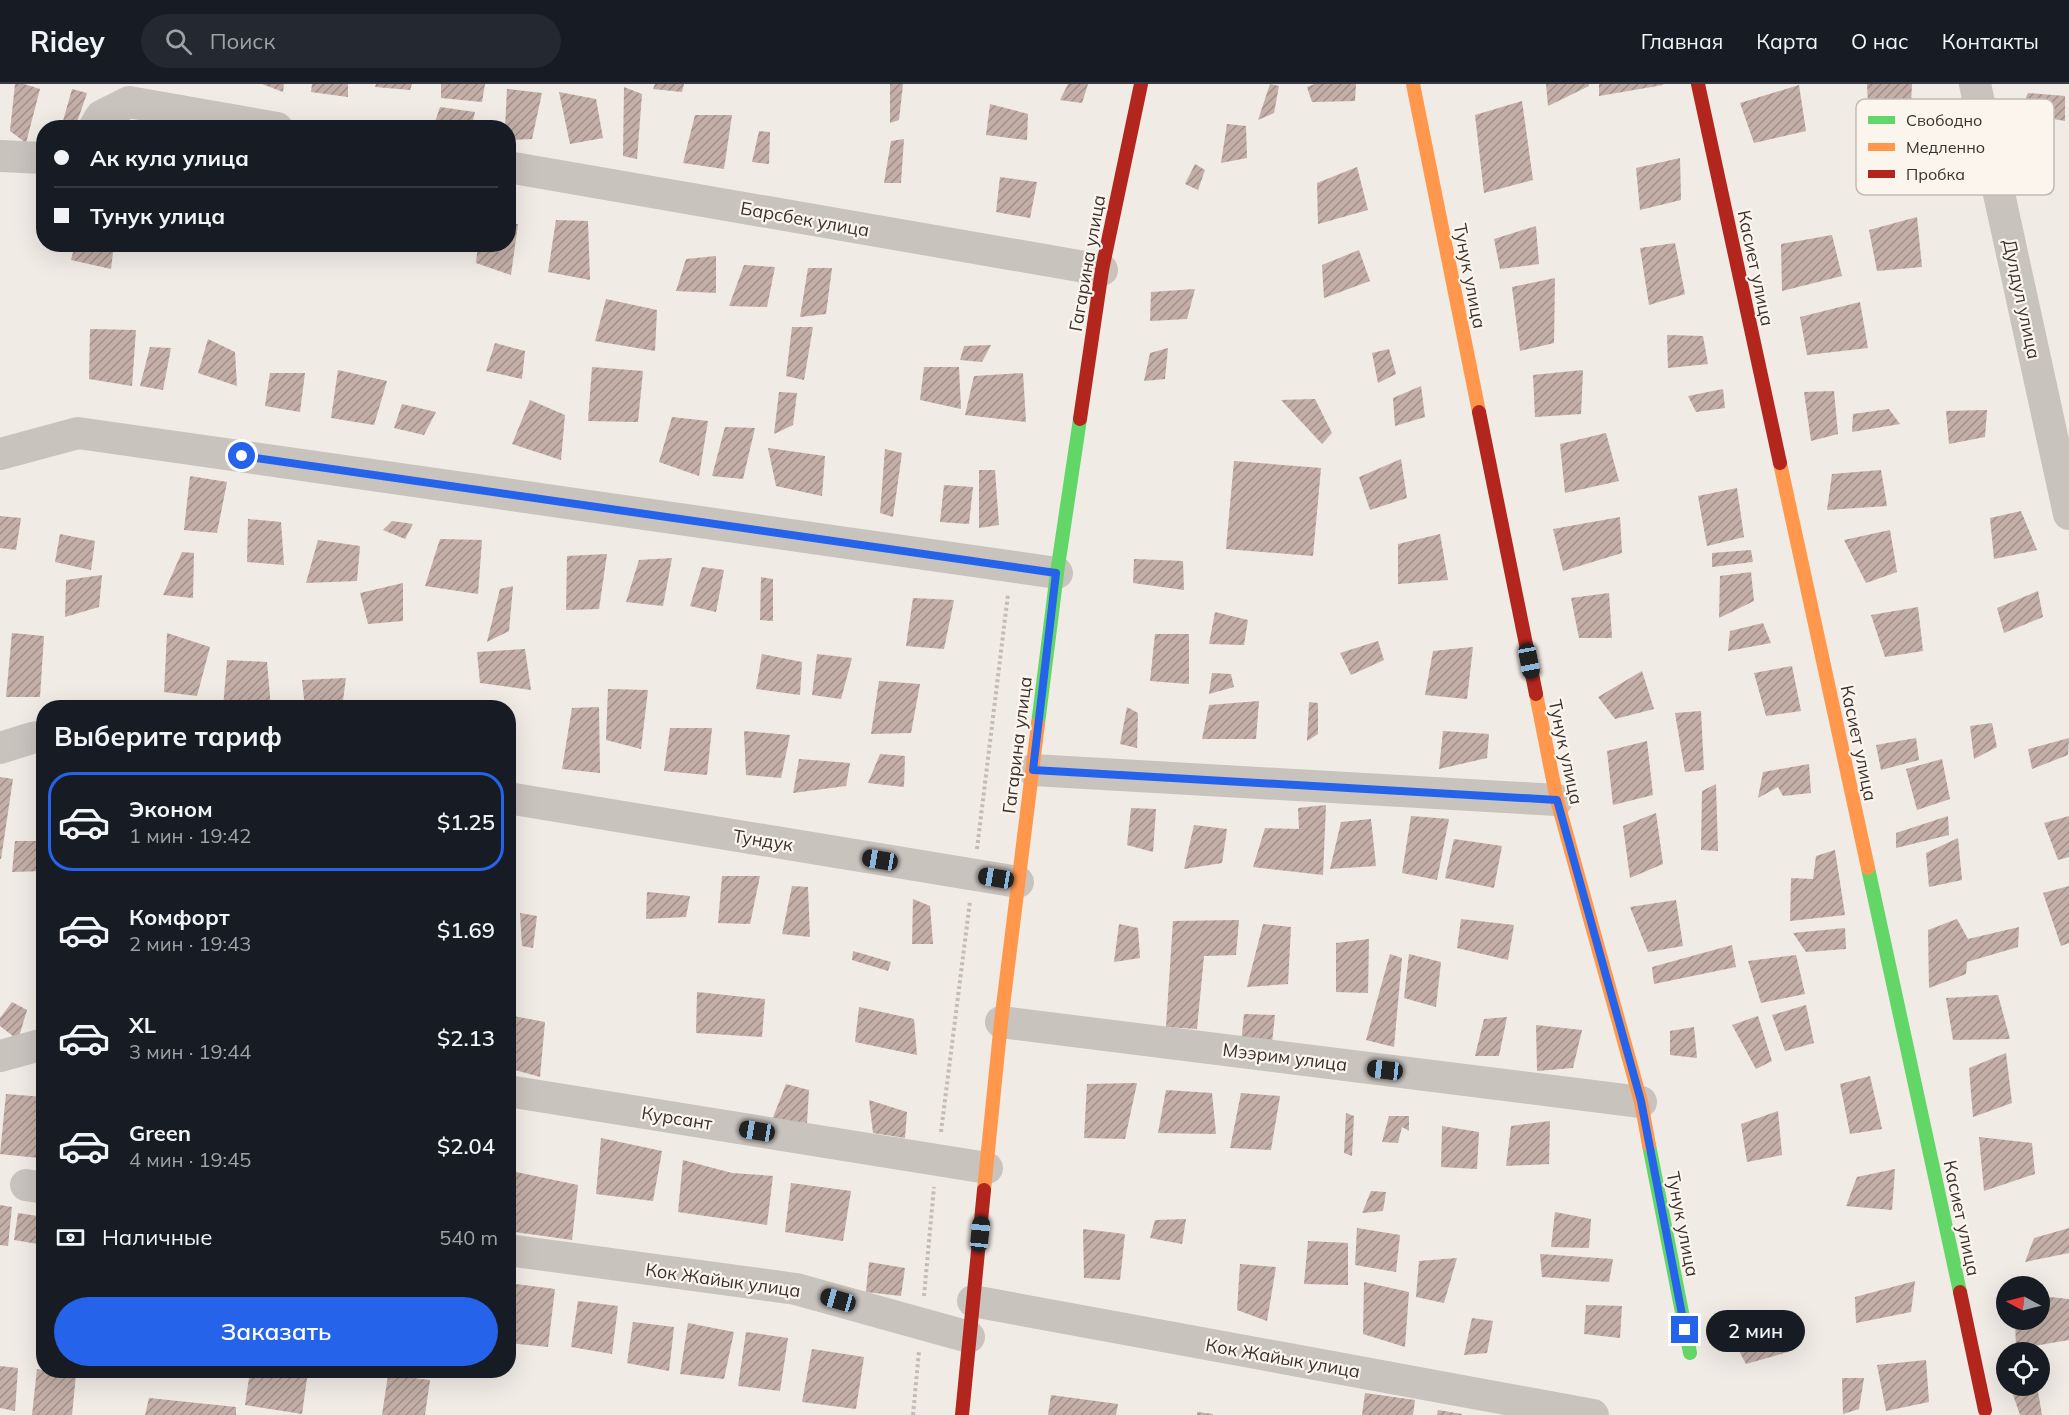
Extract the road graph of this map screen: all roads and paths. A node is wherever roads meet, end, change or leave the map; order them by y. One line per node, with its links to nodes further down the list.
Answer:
1 (1141, 84): 12 (street, Гагарина улица)
2 (1413, 84): 21 (street, Тунук улица)
3 (1698, 84): 39 (street, Касиет улица)
4 (1975, 84): 5 (street, Дулдул улица)
5 (1978, 99)
6 (99, 120): 7 (street)
7 (231, 120)
8 (0, 156): 9 (street)
9 (36, 158)
10 (516, 168): 12 (street, Барсбек улица)
11 (1999, 195): 14 (street, Дулдул улица)
12 (1102, 270): 15 (street, Гагарина улица)
13 (0, 454): 15 (street)
14 (2069, 514)
15 (1056, 573): 19 (street, Гагарина улица)
16 (1010, 585): 22 (path)
17 (36, 737): 18 (street)
18 (0, 748)
19 (1033, 770): 21 (street); 23 (street, Гагарина улица)
20 (516, 799): 23 (street, Тундук)
21 (1557, 800): 29 (street, Тунук улица)
22 (976, 854)
23 (1018, 882): 25 (street, Гагарина улица)
24 (970, 895): 30 (path)
25 (1001, 1022): 29 (street, Мээрим улица); 31 (street, Гагарина улица)
26 (36, 1046): 27 (street)
27 (0, 1056)
28 (516, 1092): 31 (street, Курсант)
29 (1641, 1101): 38 (street, Тунук улица)
30 (940, 1138)
31 (987, 1168): 34 (street, Гагарина улица)
32 (934, 1186): 35 (path)
33 (516, 1251): 36 (street, Кок Жайык улица)
34 (973, 1300): 36 (street, Гагарина улица); 42 (street, Кок Жайык улица)
35 (923, 1303)
36 (969, 1337): 41 (street, Гагарина улица)
37 (919, 1351): 40 (path)
38 (1690, 1353)
39 (1985, 1410)
40 (913, 1415)
41 (962, 1415)
42 (1593, 1415)

